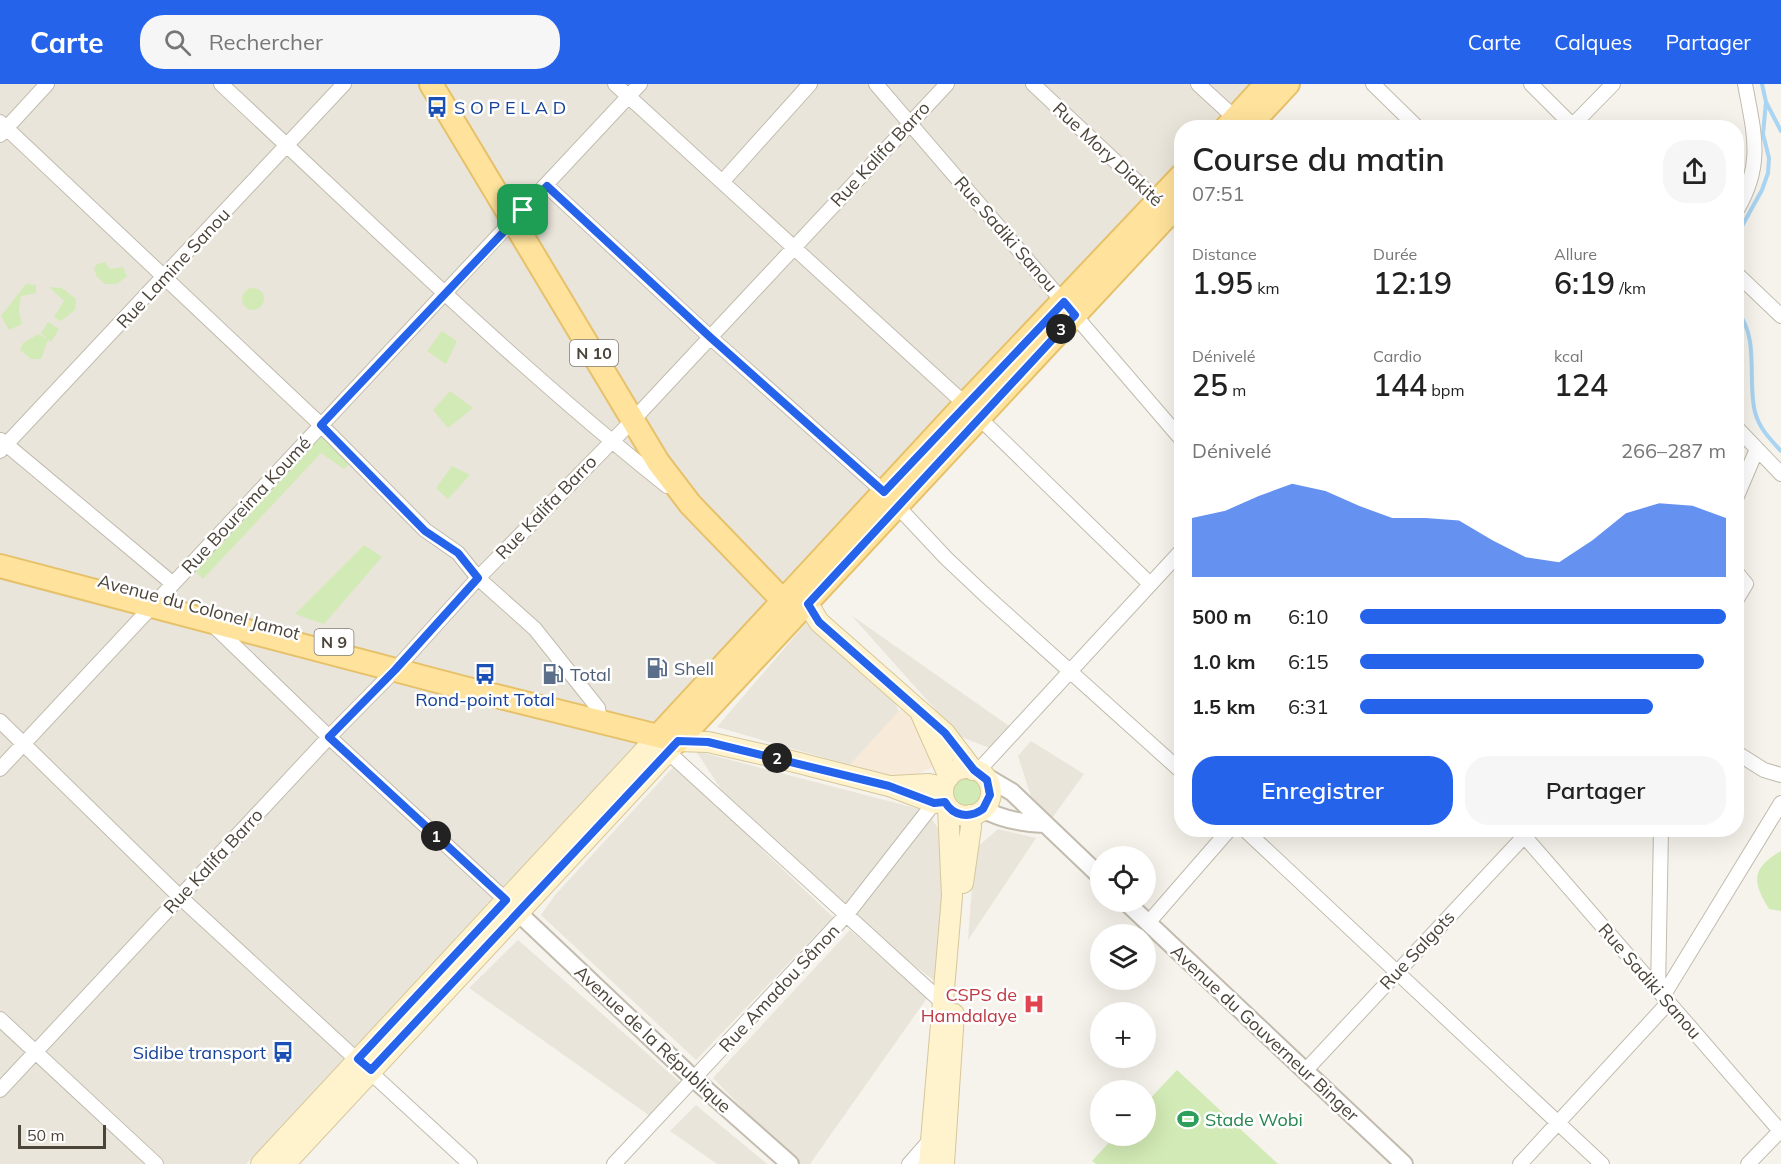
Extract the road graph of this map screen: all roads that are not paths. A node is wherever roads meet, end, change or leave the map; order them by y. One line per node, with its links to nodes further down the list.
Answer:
1 (47, 84): 27 (street)
2 (221, 84): 28 (street)
3 (344, 84): 28 (street, Rue Lamine Sanou)
4 (431, 84): 33 (main road, N 10)
5 (447, 84): 33 (main road, N 10)
6 (615, 84): 19 (street)
7 (640, 84): 19 (street, Rue Boureima Koumé)
8 (810, 84): 29 (street)
9 (876, 84): 26 (street, Rue Sadiki Sanou)
10 (947, 84): 26 (street, Rue Kalifa Barro)
11 (1033, 84): 32 (street, Rue Mory Diakité)
12 (1198, 84): 20 (street)
13 (1266, 84): 21 (main road)
14 (1288, 84): 22 (main road)
15 (1373, 84): 23 (street)
16 (1531, 84): 24 (street)
17 (1613, 84): 25 (street)
18 (1745, 84): 31 (street)
19 (628, 96): 29 (street); 30 (street, Rue Boureima Koumé)
20 (1236, 120)
21 (1244, 120)
22 (1247, 120)
23 (1410, 120)
24 (1566, 120)
25 (1580, 120)
26 (910, 122): 34 (street, Rue Kalifa Barro); 38 (street, Rue Sadiki Sanou)
27 (2, 128): 35 (street)
28 (287, 144): 35 (street, Rue Lamine Sanou); 37 (street)
29 (723, 181): 34 (street)
30 (547, 186): 33 (street, Rue Boureima Koumé); 40 (street)
31 (1744, 195)
32 (1173, 210): 38 (main road)
33 (519, 214): 37 (street, Rue Boureima Koumé); 42 (main road, N 10)
34 (794, 246): 40 (street, Rue Kalifa Barro); 41 (street)
35 (165, 278): 43 (street); 47 (street, Rue Lamine Sanou)
36 (1744, 281): 39 (street)
37 (445, 292): 43 (street, Rue Boureima Koumé); 46 (street)
38 (1069, 308): 41 (main road); 44 (street, Rue Sadiki Sanou)
39 (1781, 316)
40 (710, 337): 42 (street, Rue Kalifa Barro); 51 (street)
41 (972, 411): 51 (main road); 57 (street)
42 (637, 415): 46 (street, Rue Kalifa Barro); 52 (main road, N 10); 59 (main road, N 10)
43 (321, 425): 56 (street); 58 (street, Rue Boureima Koumé)
44 (1174, 431)
45 (1744, 435): 48 (street)
46 (611, 442): 52 (street); 56 (street, Rue Kalifa Barro)
47 (2, 444): 58 (street)
48 (1757, 449): 49 (street); 50 (street)
49 (1781, 474)
50 (1744, 479)
51 (891, 499): 59 (main road); 62 (street)
52 (690, 504): 59 (main road, N 10)
53 (0, 556): 58 (main road, Avenue du Colonel Jamot / N 9)
54 (1174, 558): 57 (street)
55 (0, 566): 58 (main road, Avenue du Colonel Jamot / N 9)
56 (478, 578): 61 (street, Rue Kalifa Barro); 64 (street)
57 (1150, 584): 62 (street)
58 (161, 595): 60 (main road, Avenue du Colonel Jamot / N 9); 68 (street, Rue Boureima Koumé)
59 (800, 607): 63 (main road, N 10); 66 (main road)
60 (201, 613): 61 (main road, Avenue du Colonel Jamot / N 9); 67 (street)
61 (399, 665): 64 (main road, Avenue du Colonel Jamot / N 9); 67 (street, Rue Kalifa Barro)
62 (1073, 670): 70 (street); 72 (street)
63 (921, 711): 72 (main road, N 10); 74 (main road)
64 (599, 715): 66 (main road, Avenue du Colonel Jamot / N 9)
65 (0, 721): 68 (street)
66 (673, 736): 74 (main road, Avenue du Colonel Jamot); 85 (main road); 87 (street)
67 (329, 737): 84 (street, Rue Kalifa Barro); 85 (street)
68 (24, 744): 71 (street, Rue Boureima Koumé); 84 (street)
69 (1744, 757): 73 (street)
70 (1174, 765)
71 (0, 769)
72 (978, 772): 74 (main road); 76 (main road); 77 (street, N 10)
73 (1781, 775)
74 (944, 795): 76 (main road); 87 (street, Rue Amadou Sânon); 91 (main road)
75 (1781, 803): 90 (street)
76 (976, 812): 77 (street); 109 (main road)
77 (1044, 824): 83 (street, N 10)
78 (1223, 837): 88 (street)
79 (1253, 837): 89 (street)
80 (1519, 837): 89 (street, Rue Salgots)
81 (1529, 837): 90 (street, Rue Sadiki Sanou)
82 (1661, 837): 90 (street)
83 (1090, 868)
84 (180, 897): 93 (street, Rue Kalifa Barro); 94 (street)
85 (511, 906): 94 (main road); 96 (street, Avenue de la République)
86 (1137, 912): 88 (street, Avenue du Gouverneur Binger)
87 (848, 913): 91 (street); 96 (street, Rue Amadou Sânon)
88 (1148, 922): 95 (street, Avenue du Gouverneur Binger)
89 (1398, 971): 95 (street, Rue Salgots); 98 (street)
90 (1663, 997): 98 (street); 99 (street, Rue Sadiki Sanou)
91 (942, 1002): 100 (main road)
92 (0, 1019): 93 (street)
93 (35, 1052): 97 (street, Rue Kalifa Barro); 101 (street)
94 (365, 1064): 102 (main road); 103 (main road); 104 (street)
95 (1305, 1071): 110 (street, Avenue du Gouverneur Binger)
96 (694, 1079): 105 (street, Rue Amadou Sânon); 106 (street, Avenue de la République)
97 (0, 1090)
98 (1559, 1125): 111 (street); 112 (street)
99 (1780, 1131): 113 (street)
100 (931, 1139): 107 (street); 108 (main road)
101 (156, 1164)
102 (261, 1164)
103 (285, 1164)
104 (470, 1164)
105 (614, 1164)
106 (790, 1164)
107 (909, 1164)
108 (929, 1164)
109 (944, 1164)
110 (1404, 1164)
111 (1520, 1164)
112 (1602, 1164)
113 (1748, 1164)

